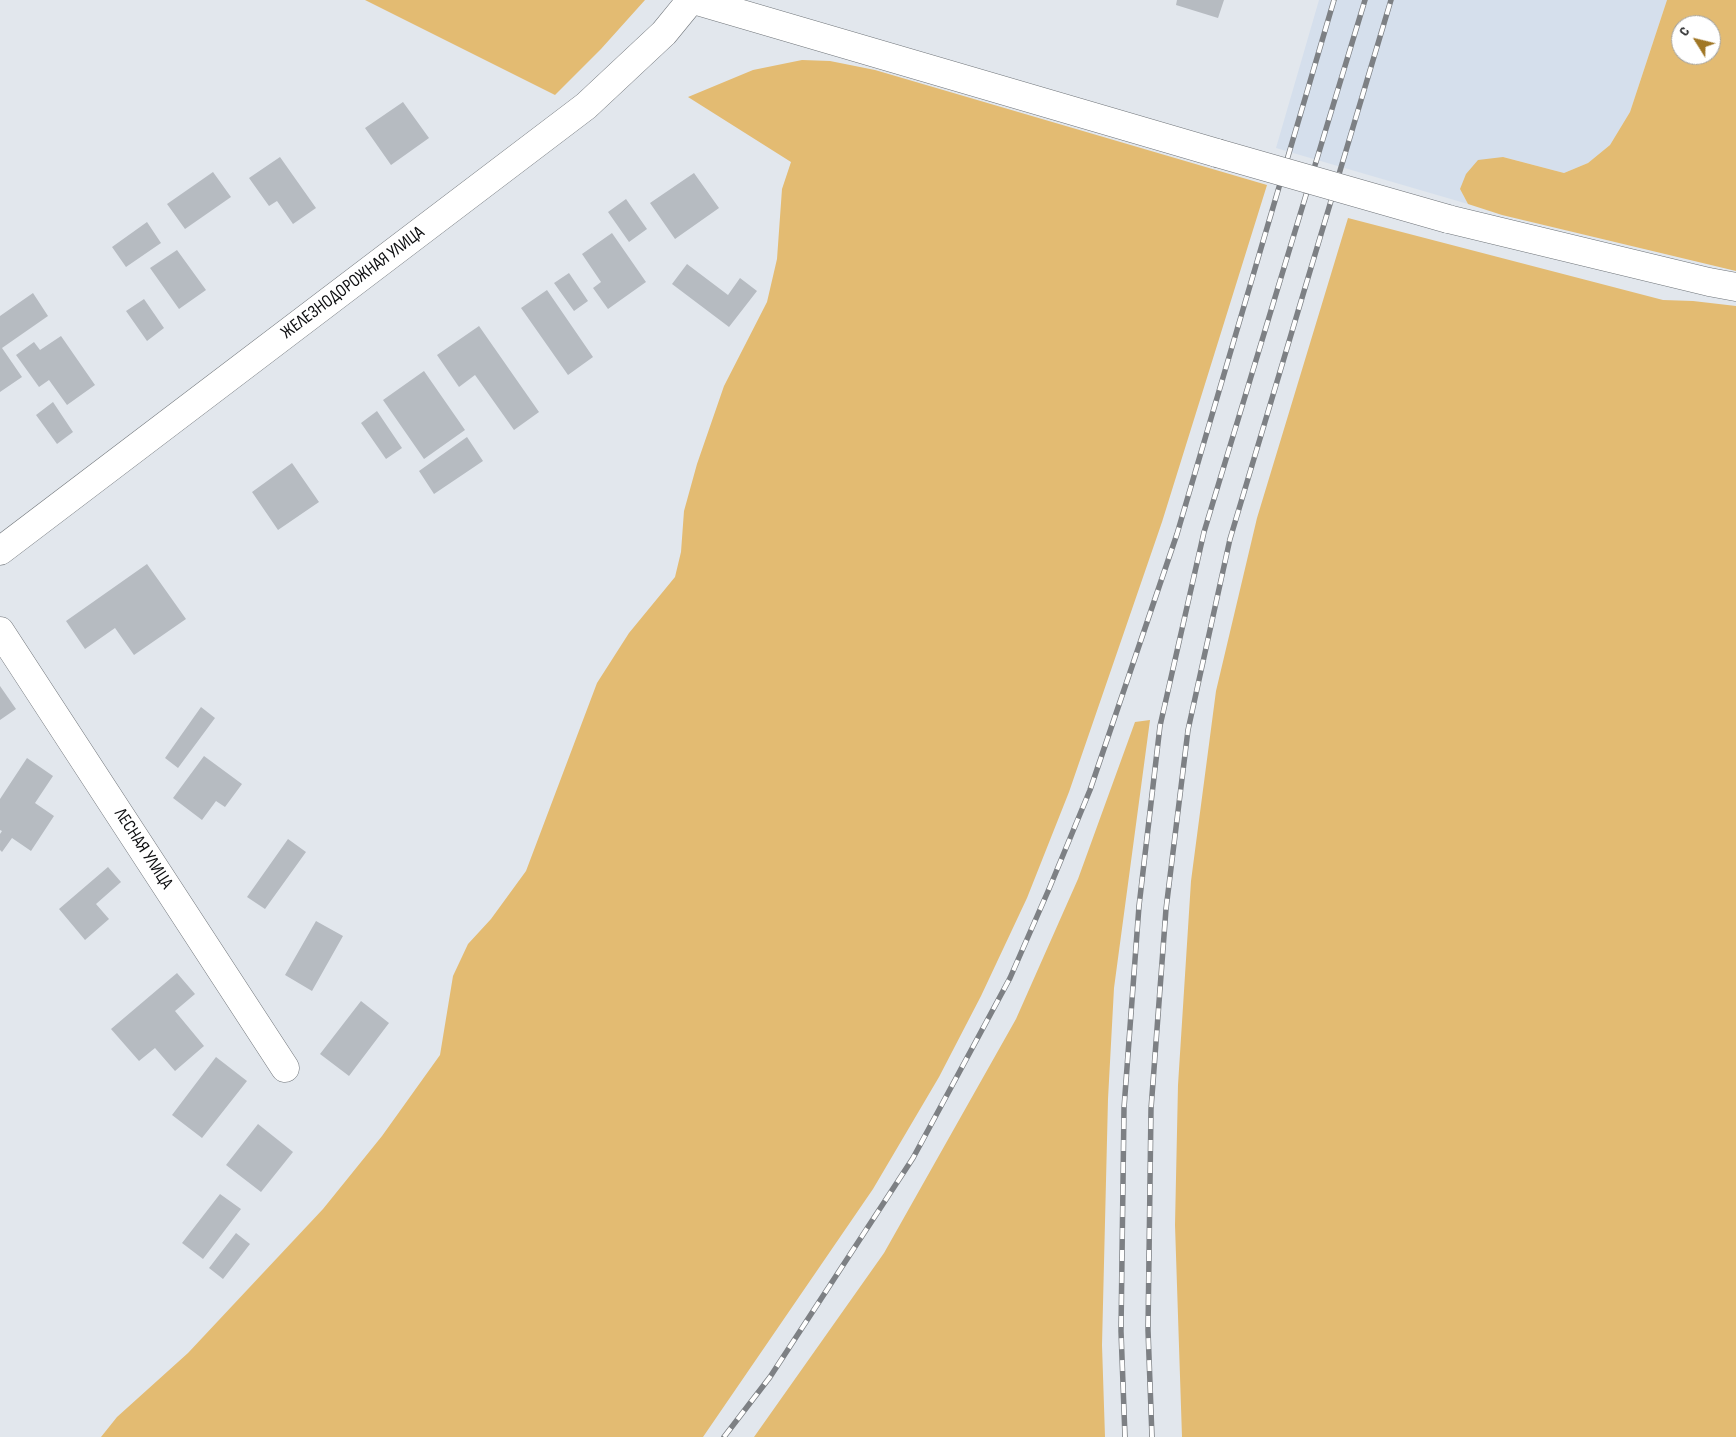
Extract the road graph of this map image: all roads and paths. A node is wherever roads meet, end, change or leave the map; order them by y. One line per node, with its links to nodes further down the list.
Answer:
1 (692, 0): 2 (street, bridge); 3 (street, ЖЕЛЕЗНОДОРОЖНАЯ УЛИЦА)
2 (1736, 287)
3 (1, 549)
4 (0, 631): 5 (street, ЛЕСНАЯ УЛИЦА)
5 (285, 1068)

